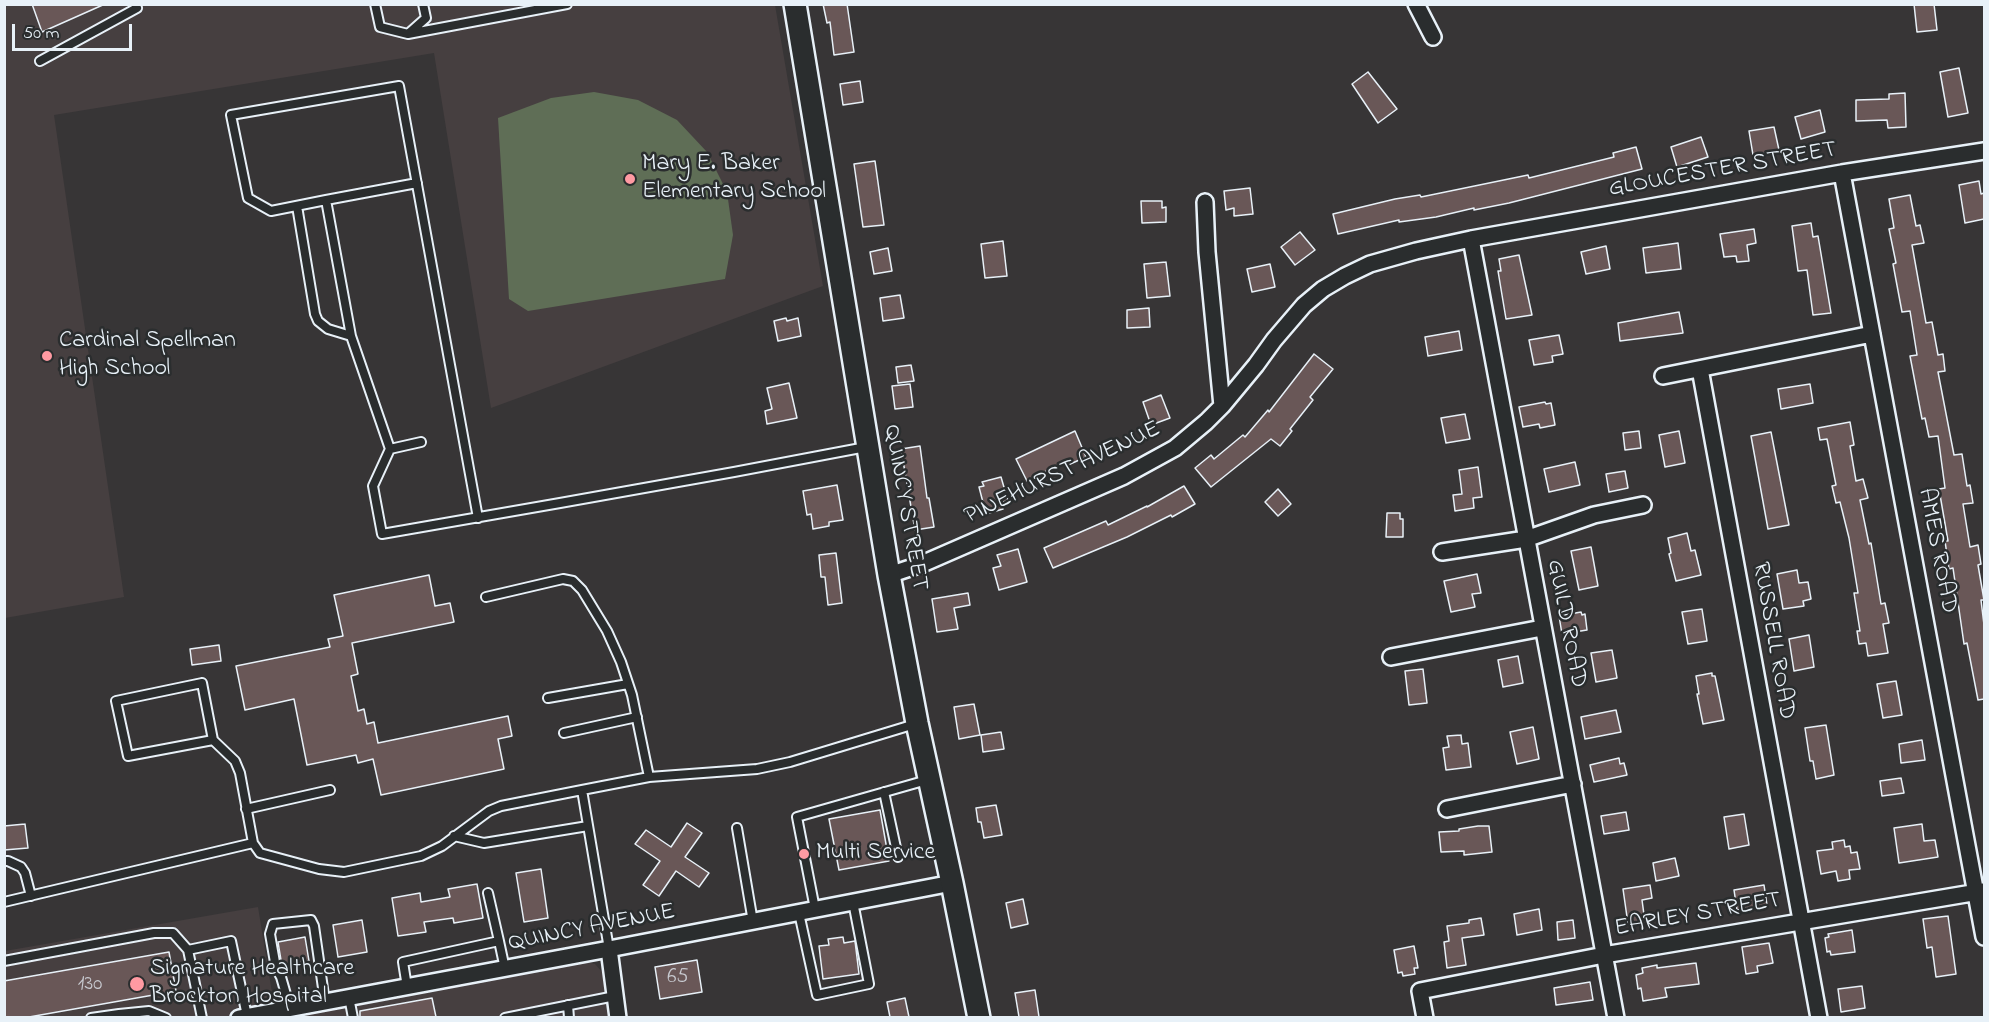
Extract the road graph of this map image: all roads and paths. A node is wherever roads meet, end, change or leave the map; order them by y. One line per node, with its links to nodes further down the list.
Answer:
1 (375, 4): 7 (lane)
2 (423, 4): 7 (lane)
3 (567, 4): 7 (lane)
4 (795, 4): 23 (main road, QUINCY STREET)
5 (1416, 4): 8 (street)
6 (138, 6): 9 (lane)
7 (408, 34)
8 (1432, 37)
9 (40, 61)
10 (1984, 151): 11 (street, GLOUCESTER STREET)
11 (1842, 173): 16 (street, GLOUCESTER STREET); 17 (street, AMES ROAD)
12 (417, 183): 13 (lane); 15 (lane); 26 (lane)
13 (326, 200): 15 (lane); 18 (lane)
14 (1205, 202): 21 (street)
15 (297, 206): 18 (lane)
16 (1471, 239): 21 (street, PINEHURST AVENUE); 27 (street, GUILD ROAD)
17 (1872, 334): 19 (street); 54 (street, AMES ROAD)
18 (351, 336): 24 (lane)
19 (1700, 369): 20 (street); 61 (street, RUSSELL ROAD)
20 (1663, 376)
21 (1222, 406): 29 (street, PINEHURST AVENUE)
22 (421, 442): 24 (lane)
23 (867, 447): 26 (lane); 29 (main road, QUINCY STREET)
24 (390, 449): 26 (lane)
25 (1643, 505): 27 (street)
26 (478, 518)
27 (1526, 539): 28 (street); 31 (street, GUILD ROAD)
28 (1442, 552)
29 (889, 575): 36 (main road, QUINCY STREET)
30 (486, 597): 33 (lane)
31 (1542, 628): 32 (street); 41 (street, GUILD ROAD)
32 (1391, 657)
33 (628, 684): 34 (lane); 35 (lane)
34 (548, 698)
35 (637, 717): 37 (lane); 39 (lane)
36 (917, 723): 39 (lane); 40 (main road, QUINCY STREET)
37 (564, 733)
38 (213, 740): 38 (lane); 45 (lane)
39 (649, 777): 43 (lane)
40 (929, 779): 44 (lane); 53 (main road, QUINCY STREET)
41 (1573, 784): 46 (street); 67 (street, GUILD ROAD)
42 (330, 790): 45 (lane)
43 (582, 790): 47 (lane); 49 (lane)
44 (884, 792): 51 (lane); 59 (lane)
45 (246, 809): 50 (lane)
46 (1447, 809)
47 (588, 826): 49 (lane); 65 (lane)
48 (737, 828): 62 (lane)
49 (454, 836): 50 (lane)
50 (253, 843): 56 (lane)
51 (898, 857)
52 (4, 861): 56 (lane)
53 (952, 883): 58 (street, QUINCY AVENUE); 85 (main road, QUINCY STREET)
54 (1981, 891): 61 (street, EARLEY STREET); 63 (street, AMES ROAD)
55 (488, 893): 64 (lane)
56 (31, 896): 57 (lane)
57 (4, 902)
58 (853, 902): 59 (street, QUINCY AVENUE); 60 (lane)
59 (815, 909): 60 (street, QUINCY AVENUE)
60 (799, 913): 62 (street, QUINCY AVENUE)
61 (1800, 920): 67 (street, EARLEY STREET); 88 (street, RUSSELL ROAD)
62 (753, 922): 65 (street, QUINCY AVENUE)
63 (1984, 937)
64 (499, 940): 69 (lane); 70 (lane)
65 (609, 949): 69 (street, QUINCY AVENUE); 71 (street)
66 (188, 950): 68 (lane); 79 (lane); 80 (lane)
67 (1604, 955): 86 (street, EARLEY STREET); 87 (street, GUILD ROAD)
68 (4, 961)
69 (505, 969): 70 (street, QUINCY AVENUE)
70 (407, 987): 72 (street, QUINCY AVENUE)
71 (615, 996): 74 (lane); 84 (street)
72 (349, 997): 73 (street, QUINCY AVENUE); 81 (lane)
73 (325, 1002): 75 (street, QUINCY AVENUE); 75 (lane)
74 (568, 1005): 82 (lane); 83 (lane)
75 (290, 1008): 80 (street, QUINCY AVENUE)
76 (119, 1016): 77 (lane); 78 (lane)
77 (91, 1017)
78 (166, 1017)
79 (202, 1017)
80 (243, 1017)
81 (353, 1017)
82 (505, 1017)
83 (569, 1017)
84 (618, 1017)
85 (979, 1017)
86 (1425, 1017)
87 (1616, 1017)
88 (1819, 1017)

